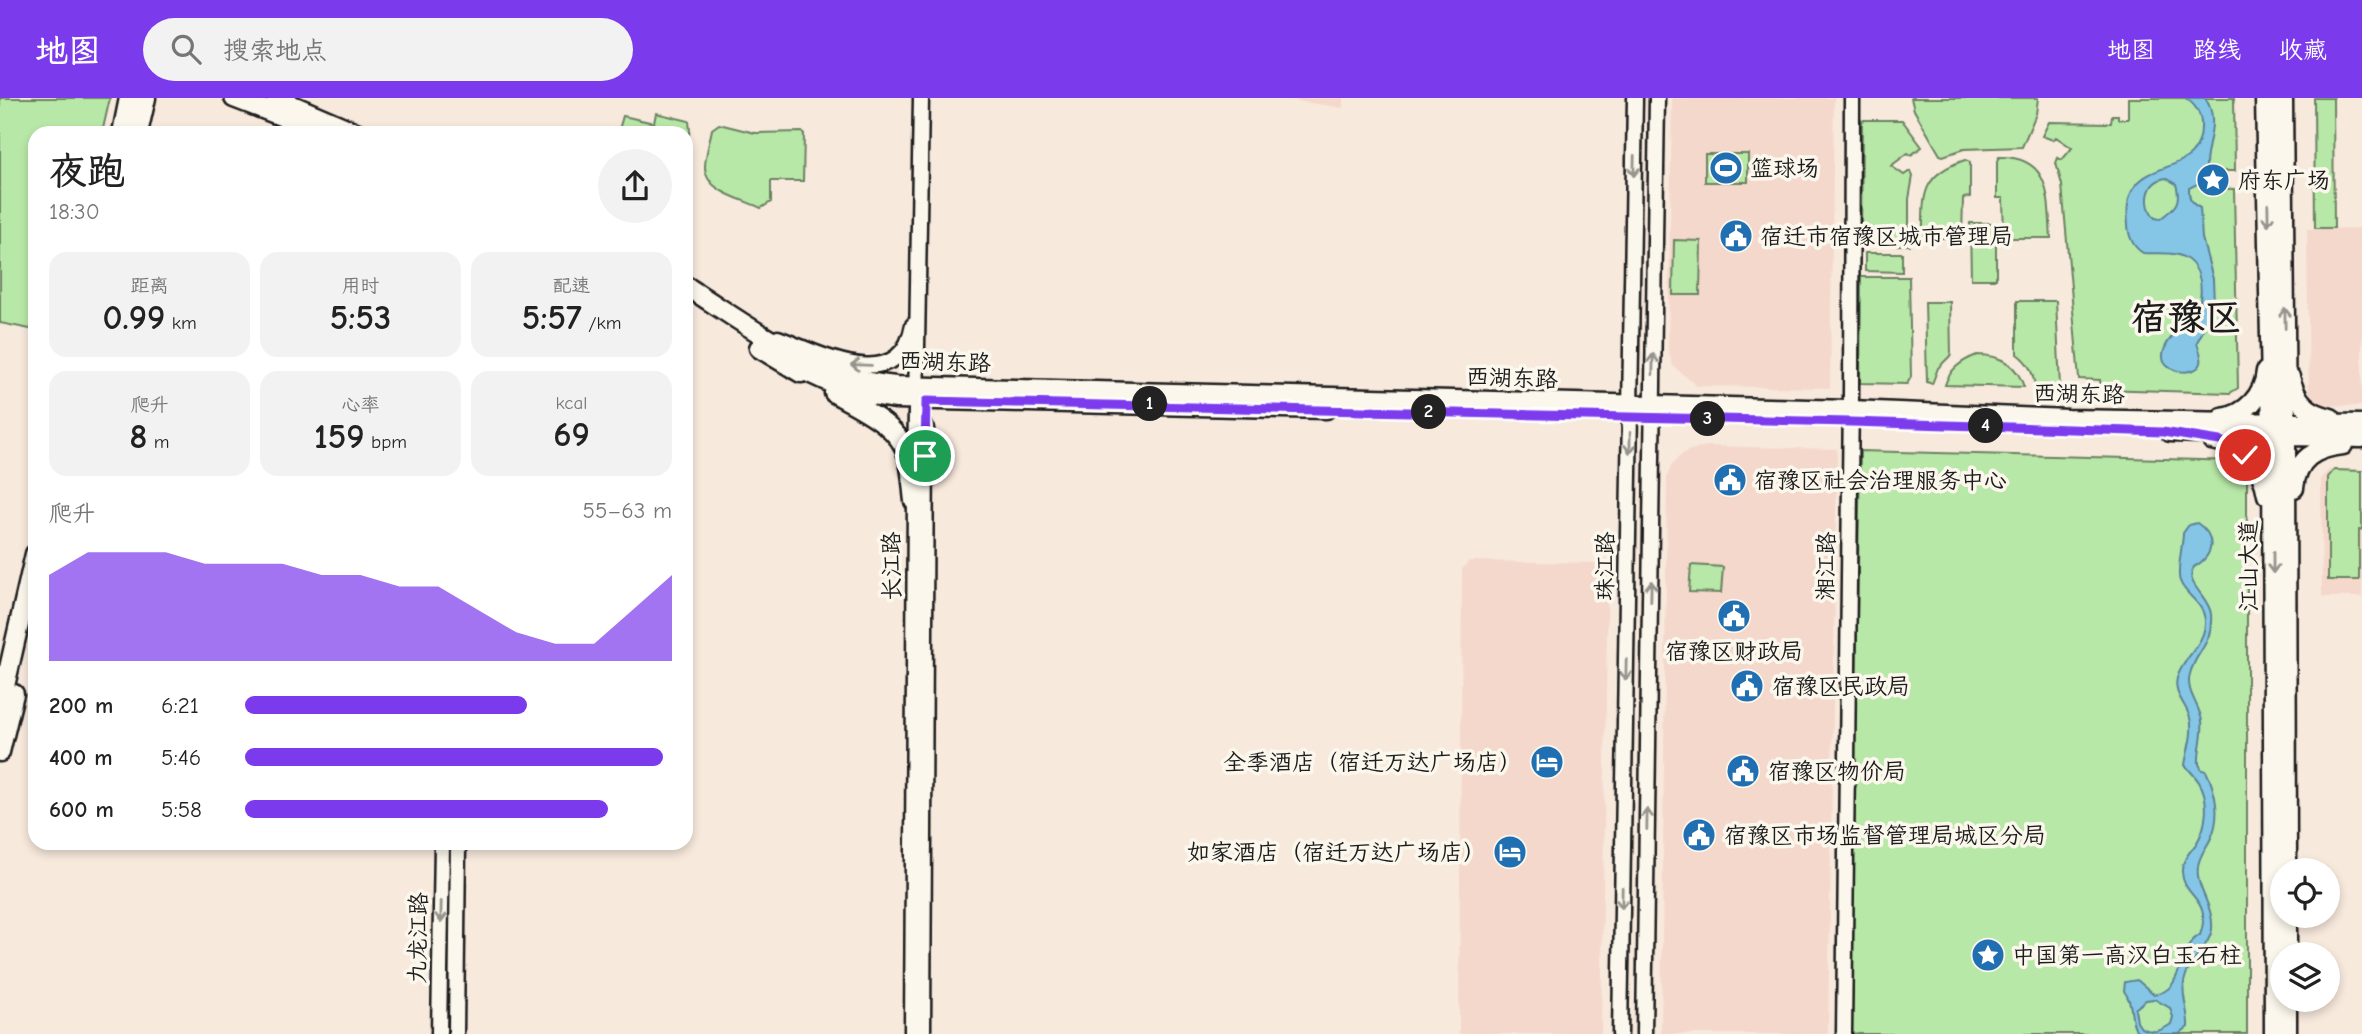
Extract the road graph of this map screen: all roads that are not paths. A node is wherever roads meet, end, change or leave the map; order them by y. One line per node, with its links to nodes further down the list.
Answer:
1 (129, 98): 14 (main road)
2 (146, 98): 15 (main road)
3 (234, 98): 16 (main road)
4 (276, 98): 13 (main road)
5 (285, 98): 13 (main road)
6 (921, 98): 18 (street, 长江路)
7 (930, 98): 25 (street, 长江路)
8 (1634, 98): 26 (street, 珠江路, one-way to 26)
9 (1657, 98): 27 (street, 珠江路, one-way to 9)
10 (1852, 98): 28 (street, 湘江路)
11 (2265, 98): 22 (main road, 江山大道, one-way to 22)
12 (2283, 98): 24 (main road, 江山大道, one-way to 12)
13 (303, 109): 17 (main road)
14 (123, 126)
15 (140, 126)
16 (308, 126)
17 (342, 126)
18 (919, 282): 21 (street, one-way to 21); 25 (street, 长江路)
19 (693, 291): 21 (main road, 西湖东路)
20 (693, 304): 23 (main road, 西湖东路)
21 (745, 325): 25 (main road, 西湖东路)
22 (2270, 326): 29 (main road); 31 (main road, 江山大道)
23 (759, 348): 25 (main road, 西湖东路); 34 (main road)
24 (2285, 357): 30 (main road); 31 (main road, 江山大道)
25 (922, 394): 26 (main road, 西湖东路); 34 (street, 长江路); 48 (street, 长江路)
26 (1630, 411): 27 (main road, 西湖东路); 49 (street, 珠江路, one-way to 49)
27 (1653, 412): 28 (main road, 西湖东路); 50 (street, 珠江路, one-way to 27)
28 (1851, 416): 29 (main road, 西湖东路); 32 (main road, 西湖东路); 51 (street, 湘江路)
29 (2195, 421): 31 (main road, 西湖东路)
30 (2362, 423): 31 (main road, 西湖东路)
31 (2279, 429): 32 (main road, 西湖东路); 33 (main road, 西湖东路); 35 (main road, 江山大道); 36 (main road, 江山大道)
32 (2163, 432): 35 (main road)
33 (2362, 440): 36 (main road)
34 (914, 501): 47 (street, 长江路)
35 (2273, 536): 52 (main road, 江山大道, one-way to 52)
36 (2287, 554): 43 (main road, 江山大道)
37 (28, 585): 39 (main road)
38 (28, 633): 40 (main road)
39 (0, 708)
40 (0, 752)
41 (442, 850): 45 (street, 九龙江路, one-way to 45)
42 (458, 850): 46 (street, 九龙江路)
43 (2287, 858)
44 (2287, 1012): 53 (main road)
45 (439, 1034)
46 (456, 1034)
47 (912, 1034)
48 (923, 1034)
49 (1620, 1034)
50 (1644, 1034)
51 (1844, 1034)
52 (2274, 1034)
53 (2287, 1034)

